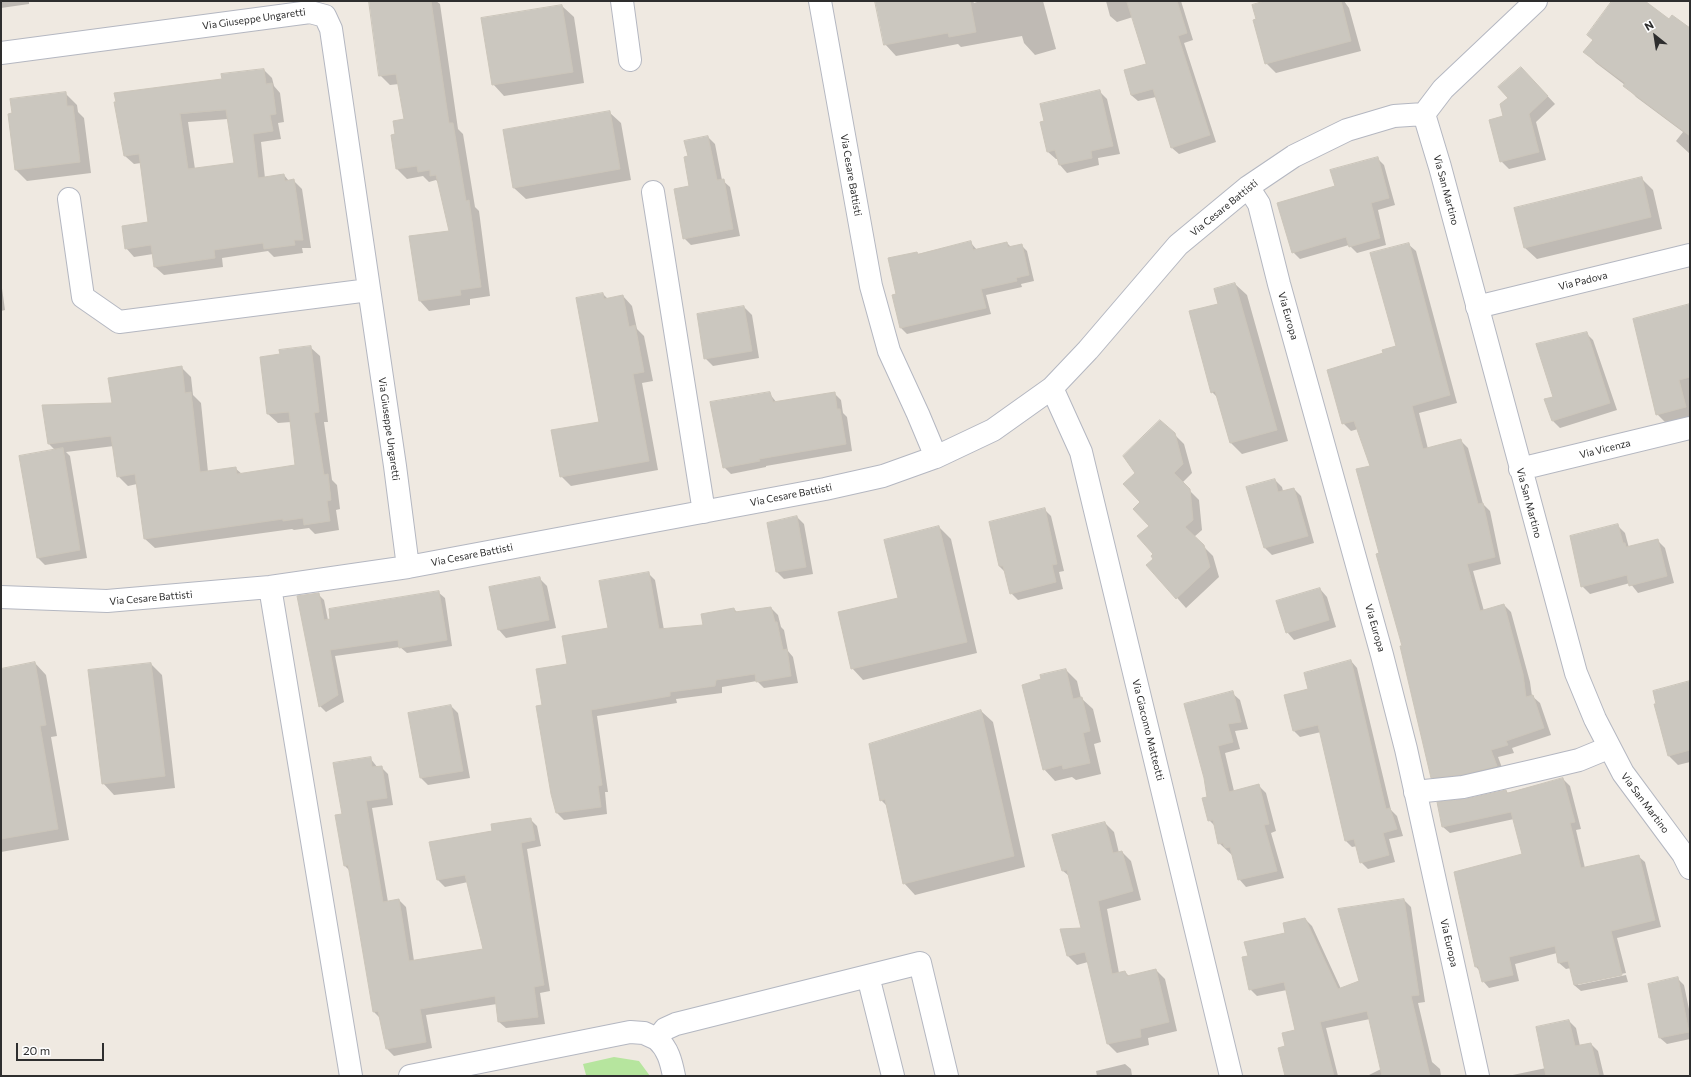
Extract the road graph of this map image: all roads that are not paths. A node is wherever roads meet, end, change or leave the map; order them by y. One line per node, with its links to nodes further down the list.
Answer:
1 (622, 1): 5 (street)
2 (820, 1): 15 (street, Via Cesare Battisti)
3 (1536, 1): 6 (street)
4 (1, 53): 11 (street, Via Giuseppe Ungaretti)
5 (630, 60)
6 (1424, 114): 7 (street, Via Cesare Battisti); 12 (street, Via San Martino)
7 (1248, 187): 13 (street, Via Cesare Battisti); 22 (street, Via Europa)
8 (653, 192): 17 (street)
9 (69, 199): 11 (street)
10 (1690, 255): 12 (street, Via Padova)
11 (369, 290): 18 (street, Via Giuseppe Ungaretti)
12 (1477, 307): 16 (street, Via San Martino)
13 (1052, 388): 15 (street, Via Cesare Battisti); 31 (street, Via Giacomo Matteotti)
14 (1690, 428): 16 (street, Via Vicenza)
15 (936, 457): 17 (street, Via Cesare Battisti)
16 (1520, 470): 21 (street, Via San Martino)
17 (704, 512): 18 (street, Via Cesare Battisti)
18 (408, 567): 19 (street, Via Cesare Battisti)
19 (270, 588): 20 (street, Via Cesare Battisti); 26 (street)
20 (1, 597)
21 (1608, 748): 22 (street); 23 (street, Via San Martino)
22 (1415, 792): 32 (street, Via Europa)
23 (1688, 858)
24 (868, 976): 25 (street); 29 (street); 30 (street)
25 (657, 1039): 27 (street); 28 (street)
26 (351, 1076)
27 (410, 1076)
28 (674, 1076)
29 (893, 1076)
30 (947, 1076)
31 (1231, 1076)
32 (1478, 1076)

